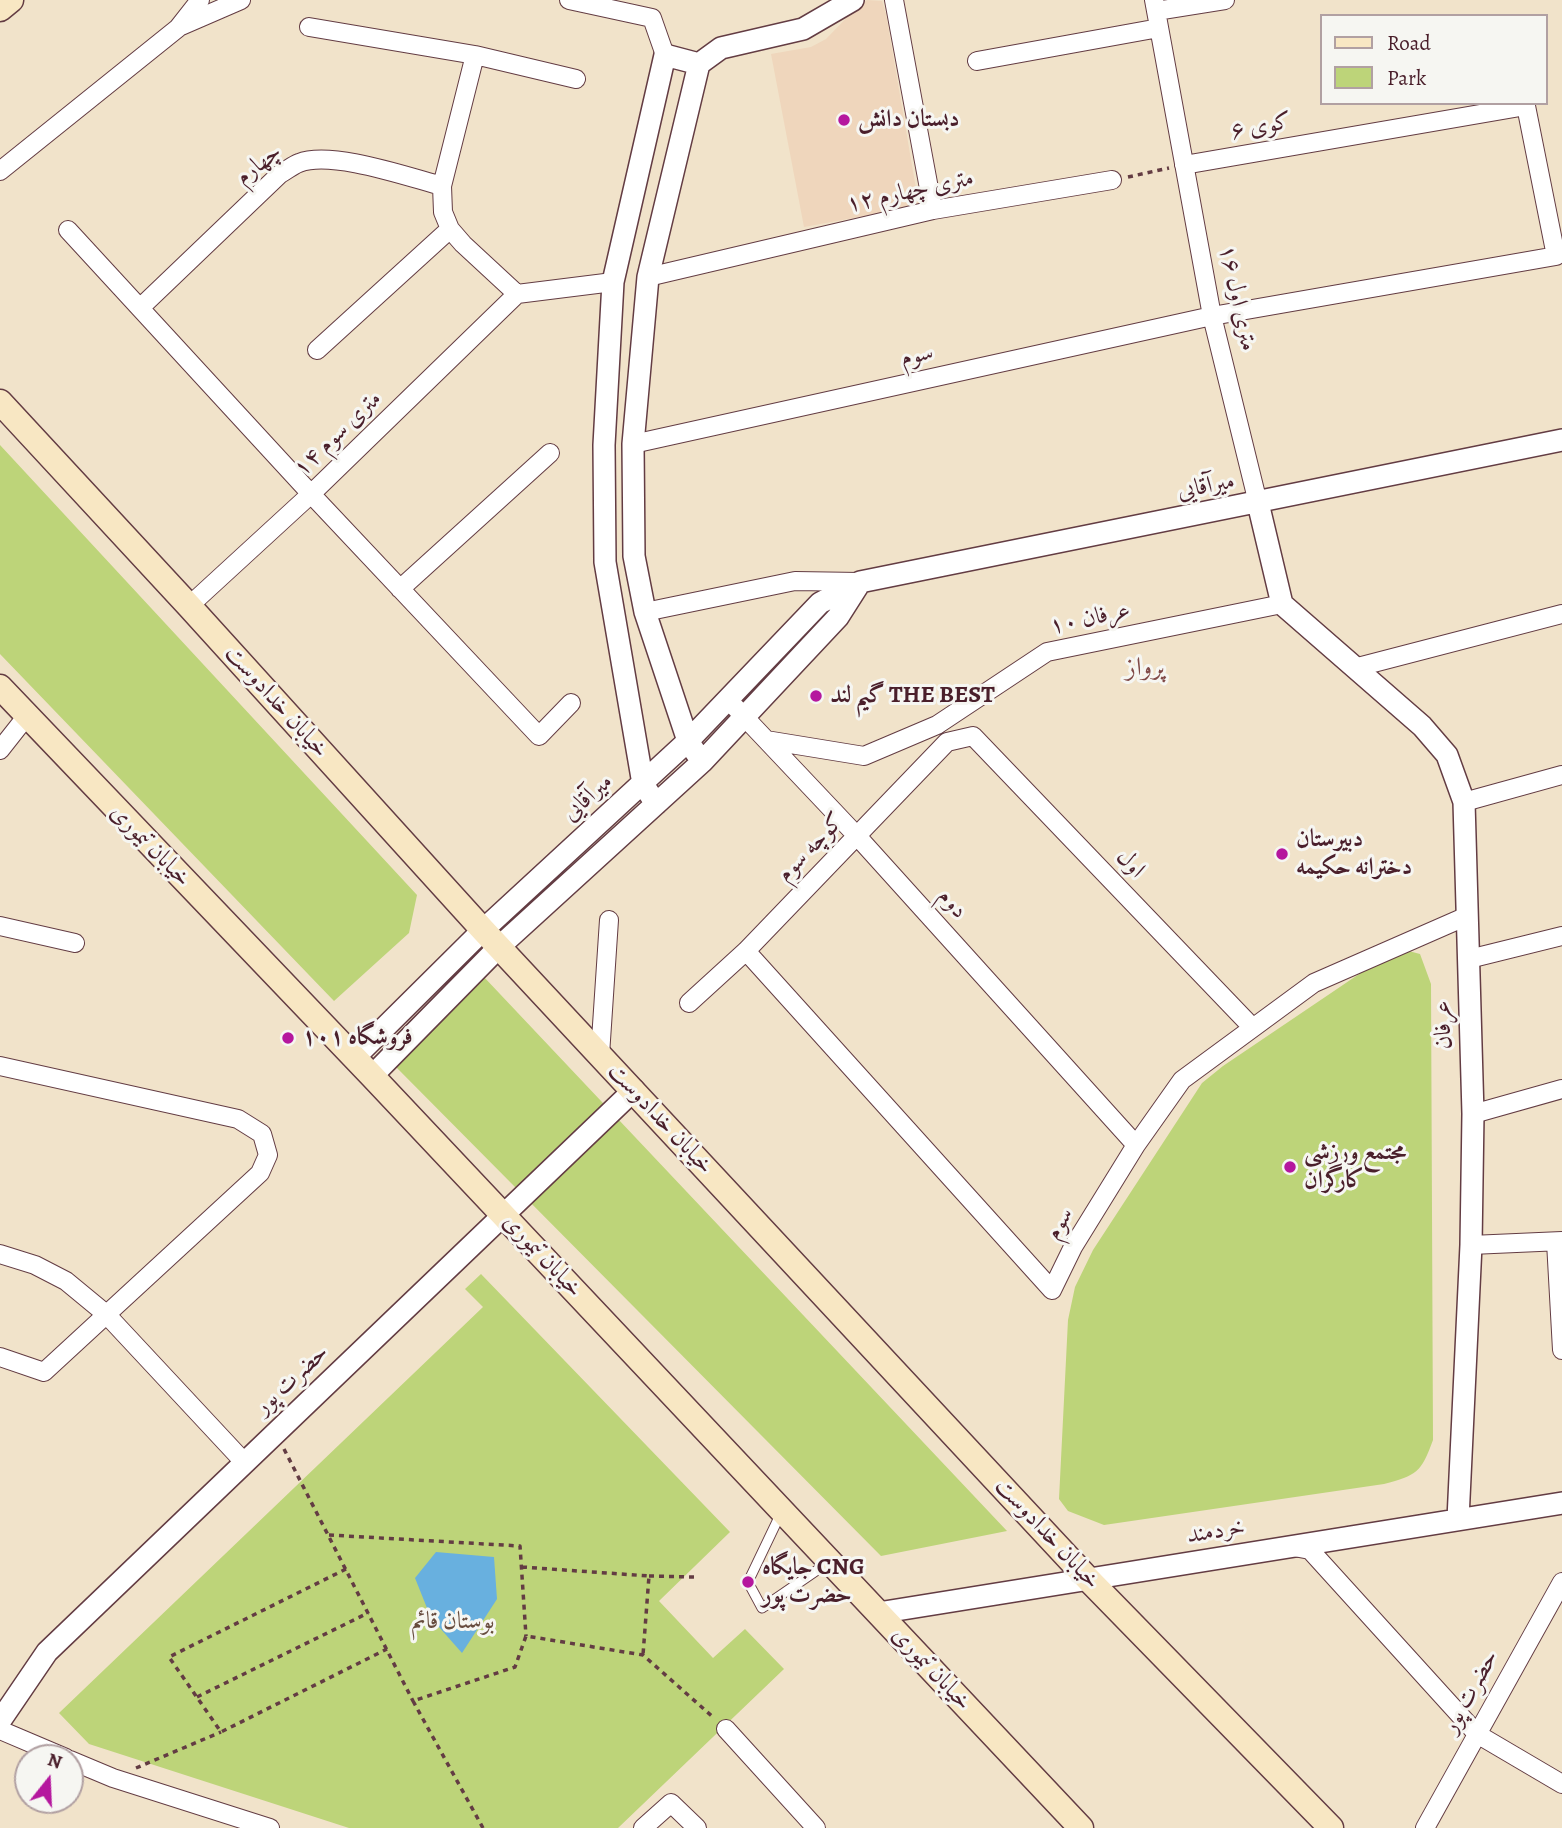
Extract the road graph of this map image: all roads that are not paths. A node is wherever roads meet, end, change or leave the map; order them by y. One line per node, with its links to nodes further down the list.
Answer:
1 (11, 0): 8 (main road)
2 (200, 0): 11 (street)
3 (241, 0): 11 (street)
4 (569, 0): 13 (street)
5 (853, 0): 15 (street)
6 (894, 0): 21 (street)
7 (1226, 0): 9 (street)
8 (0, 9)
9 (1156, 13): 14 (street); 17 (street, ۱۶ متری اول)
10 (309, 27): 12 (street)
11 (178, 28): 18 (street)
12 (475, 55): 16 (street); 20 (street)
13 (665, 55): 15 (street); 26 (street)
14 (977, 61)
15 (698, 64): 25 (street)
16 (576, 79)
17 (1184, 165): 24 (street, کوی ۶); 29 (street, ۱۶ متری اول)
18 (0, 171)
19 (1112, 180): 21 (street, ۱۲ متری چهارم)
20 (442, 186): 22 (street); 28 (street, چهارم)
21 (933, 210): 25 (street, ۱۲ متری چهارم)
22 (450, 229): 27 (street); 30 (street)
23 (68, 230): 28 (street)
24 (1556, 256): 29 (street, سوم)
25 (648, 277): 33 (street)
26 (612, 282): 27 (street); 55 (street)
27 (517, 294): 35 (street, ۱۴ متری سوم)
28 (141, 307): 35 (street)
29 (1212, 316): 33 (street, سوم); 36 (street, ۱۶ متری اول)
30 (317, 350)
31 (0, 402): 40 (main road, خیابان خدادوست)
32 (1562, 440): 36 (street, میرآقایی)
33 (633, 444): 41 (street)
34 (550, 453): 38 (street)
35 (311, 494): 38 (street); 40 (street, ۱۴ متری سوم)
36 (1258, 503): 37 (street, میرآقایی); 39 (street, ۱۶ متری اول)
37 (860, 582): 41 (street); 45 (street, میرآقایی); 48 (street, میرآقایی)
38 (400, 589): 46 (street)
39 (1282, 604): 43 (street, عرفان); 50 (street, عرفان ۱۰)
40 (189, 606): 63 (main road, خیابان خدادوست)
41 (645, 612): 51 (street)
42 (1562, 614): 43 (street)
43 (1354, 668): 56 (street, عرفان)
44 (0, 687): 47 (main road, خیابان تیموری)
45 (728, 699): 48 (street, دوم); 51 (street, میرآقایی)
46 (571, 703)
47 (26, 717): 52 (street); 70 (main road, خیابان تیموری)
48 (744, 717): 50 (street, دوم); 53 (street, میرآقایی)
49 (973, 736): 58 (street, کوچه سوم); 68 (street, اول)
50 (766, 740): 58 (street, دوم)
51 (688, 741): 53 (street); 55 (street, میرآقایی)
52 (0, 750)
53 (702, 762): 57 (street, میرآقایی)
54 (1562, 775): 56 (street)
55 (643, 784): 57 (street); 63 (street, میرآقایی)
56 (1464, 802): 59 (street, عرفان)
57 (656, 804): 63 (street, میرآقایی)
58 (857, 836): 65 (street, کوچه سوم); 76 (street, دوم)
59 (1467, 916): 66 (street, عرفان); 68 (street, سوم)
60 (609, 920): 69 (street)
61 (0, 926): 64 (street)
62 (1562, 936): 66 (street)
63 (491, 938): 69 (main road, خیابان خدادوست); 70 (street, میرآقایی); 72 (street, میرآقایی)
64 (75, 943)
65 (746, 951): 67 (street, کوچه سوم); 76 (street, سوم)
66 (1469, 959): 75 (street, عرفان)
67 (689, 1003)
68 (1252, 1027): 76 (street, سوم)
69 (600, 1055): 74 (main road, خیابان خدادوست)
70 (354, 1058): 72 (main road, خیابان تیموری)
71 (0, 1066): 81 (street)
72 (372, 1076): 77 (main road, خیابان تیموری)
73 (1562, 1089): 75 (street)
74 (634, 1090): 77 (street, حضرت پور); 90 (main road, خیابان خدادوست)
75 (1473, 1114): 79 (street, عرفان)
76 (1136, 1145)
77 (503, 1216): 84 (street, حضرت پور); 86 (main road, خیابان تیموری)
78 (1559, 1242): 79 (street); 82 (street)
79 (1471, 1245): 87 (street, عرفان)
80 (0, 1254): 81 (street)
81 (106, 1314): 83 (street); 84 (street)
82 (1562, 1350)
83 (0, 1357)
84 (244, 1462): 94 (street, حضرت پور)
85 (1562, 1503): 87 (street, خردمند)
86 (782, 1511): 89 (main road, خیابان تیموری); 89 (lane)
87 (1458, 1519): 88 (street, خردمند)
88 (1290, 1546): 90 (street, خردمند); 97 (street)
89 (830, 1562): 93 (main road, خیابان تیموری)
90 (1088, 1579): 93 (street, خردمند); 106 (main road, خیابان خدادوست)
91 (1562, 1582): 92 (street, حضرت پور)
92 (1555, 1612): 97 (street, حضرت پور)
93 (878, 1613): 105 (main road, خیابان تیموری)
94 (0, 1721)
95 (726, 1729): 104 (street)
96 (0, 1730): 98 (street)
97 (1477, 1734): 100 (street); 107 (street, حضرت پور)
98 (33, 1744)
99 (84, 1766): 101 (street)
100 (1562, 1784)
101 (270, 1828)
102 (643, 1828): 103 (street)
103 (697, 1828)
104 (816, 1828)
105 (1081, 1828)
106 (1331, 1828)
107 (1425, 1828)

